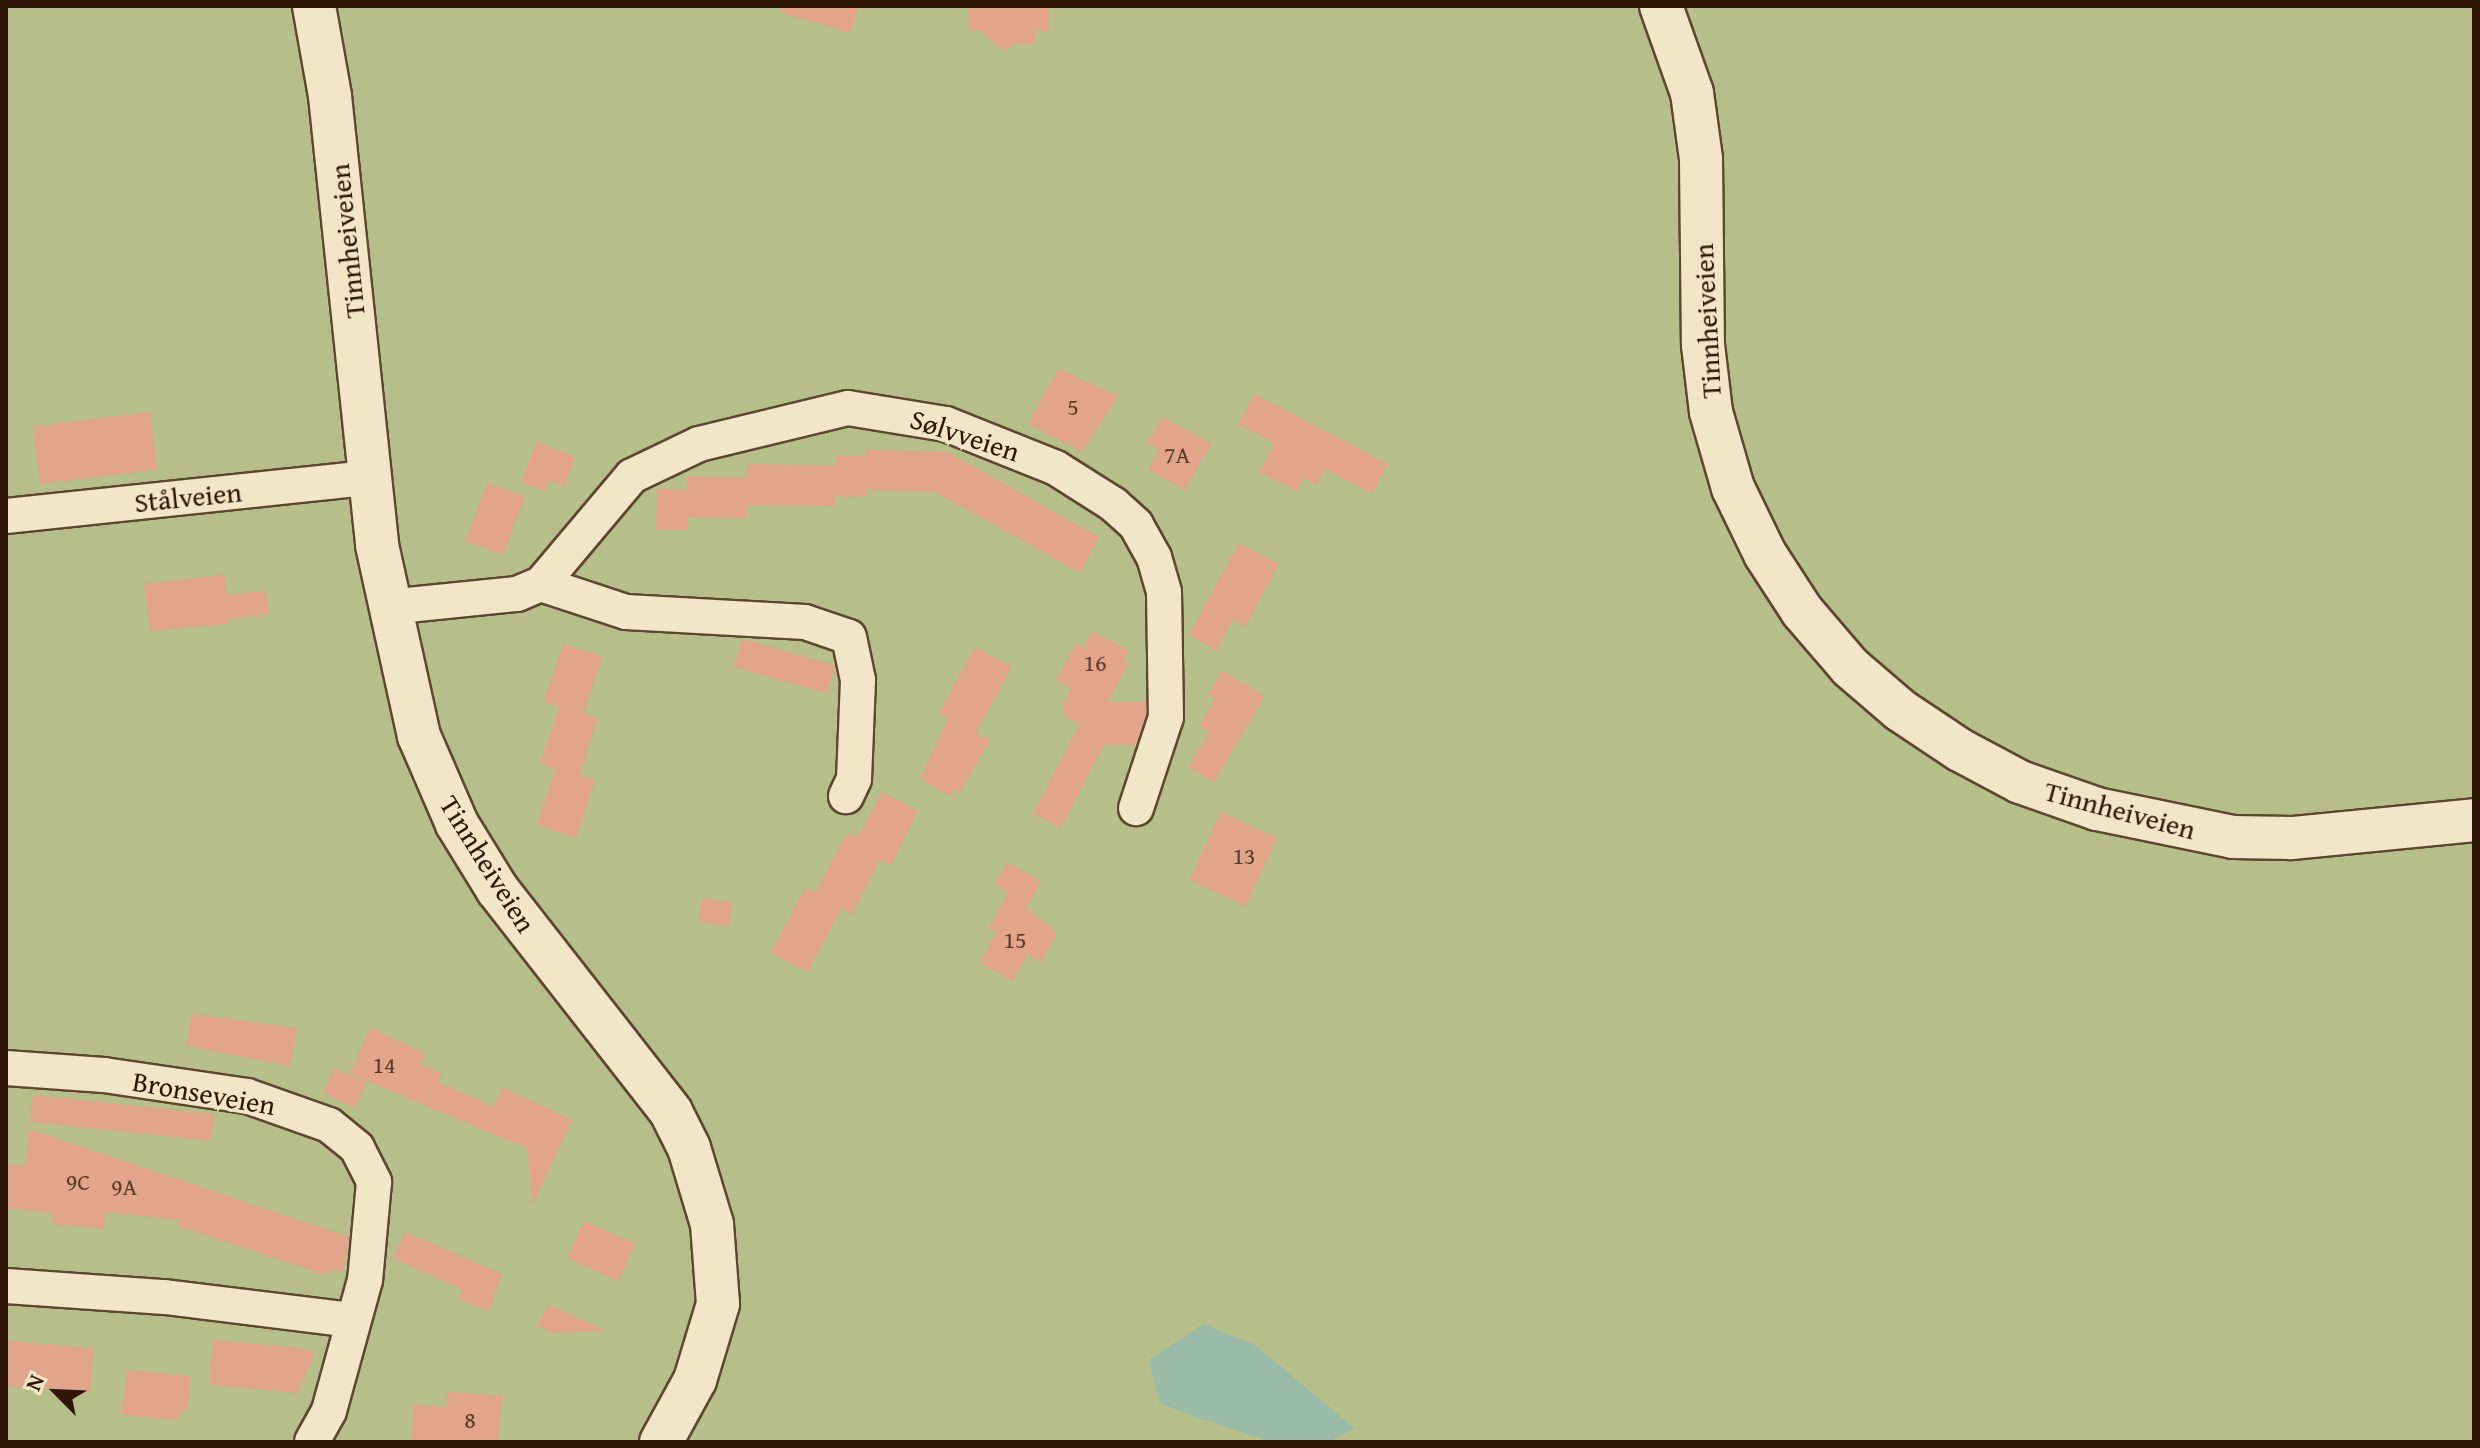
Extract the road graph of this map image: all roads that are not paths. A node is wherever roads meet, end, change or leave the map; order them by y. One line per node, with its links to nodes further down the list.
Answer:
1 (1661, 6): 11 (street, Tinnheiveien)
2 (323, 17): 3 (street, Tinnheiveien)
3 (370, 478): 4 (street, Stålveien); 6 (street, Tinnheiveien)
4 (6, 516)
5 (541, 584): 6 (street); 7 (street); 9 (street, Sølvveien)
6 (388, 607): 16 (street, Tinnheiveien)
7 (846, 796)
8 (2474, 798): 11 (street, Tinnheiveien)
9 (1136, 808)
10 (2474, 820): 11 (street, Tinnheiveien)
11 (2413, 823)
12 (6, 1068): 14 (street, Bronseveien)
13 (6, 1286): 14 (street)
14 (353, 1320): 15 (street, Bronseveien)
15 (312, 1442)
16 (661, 1442)

